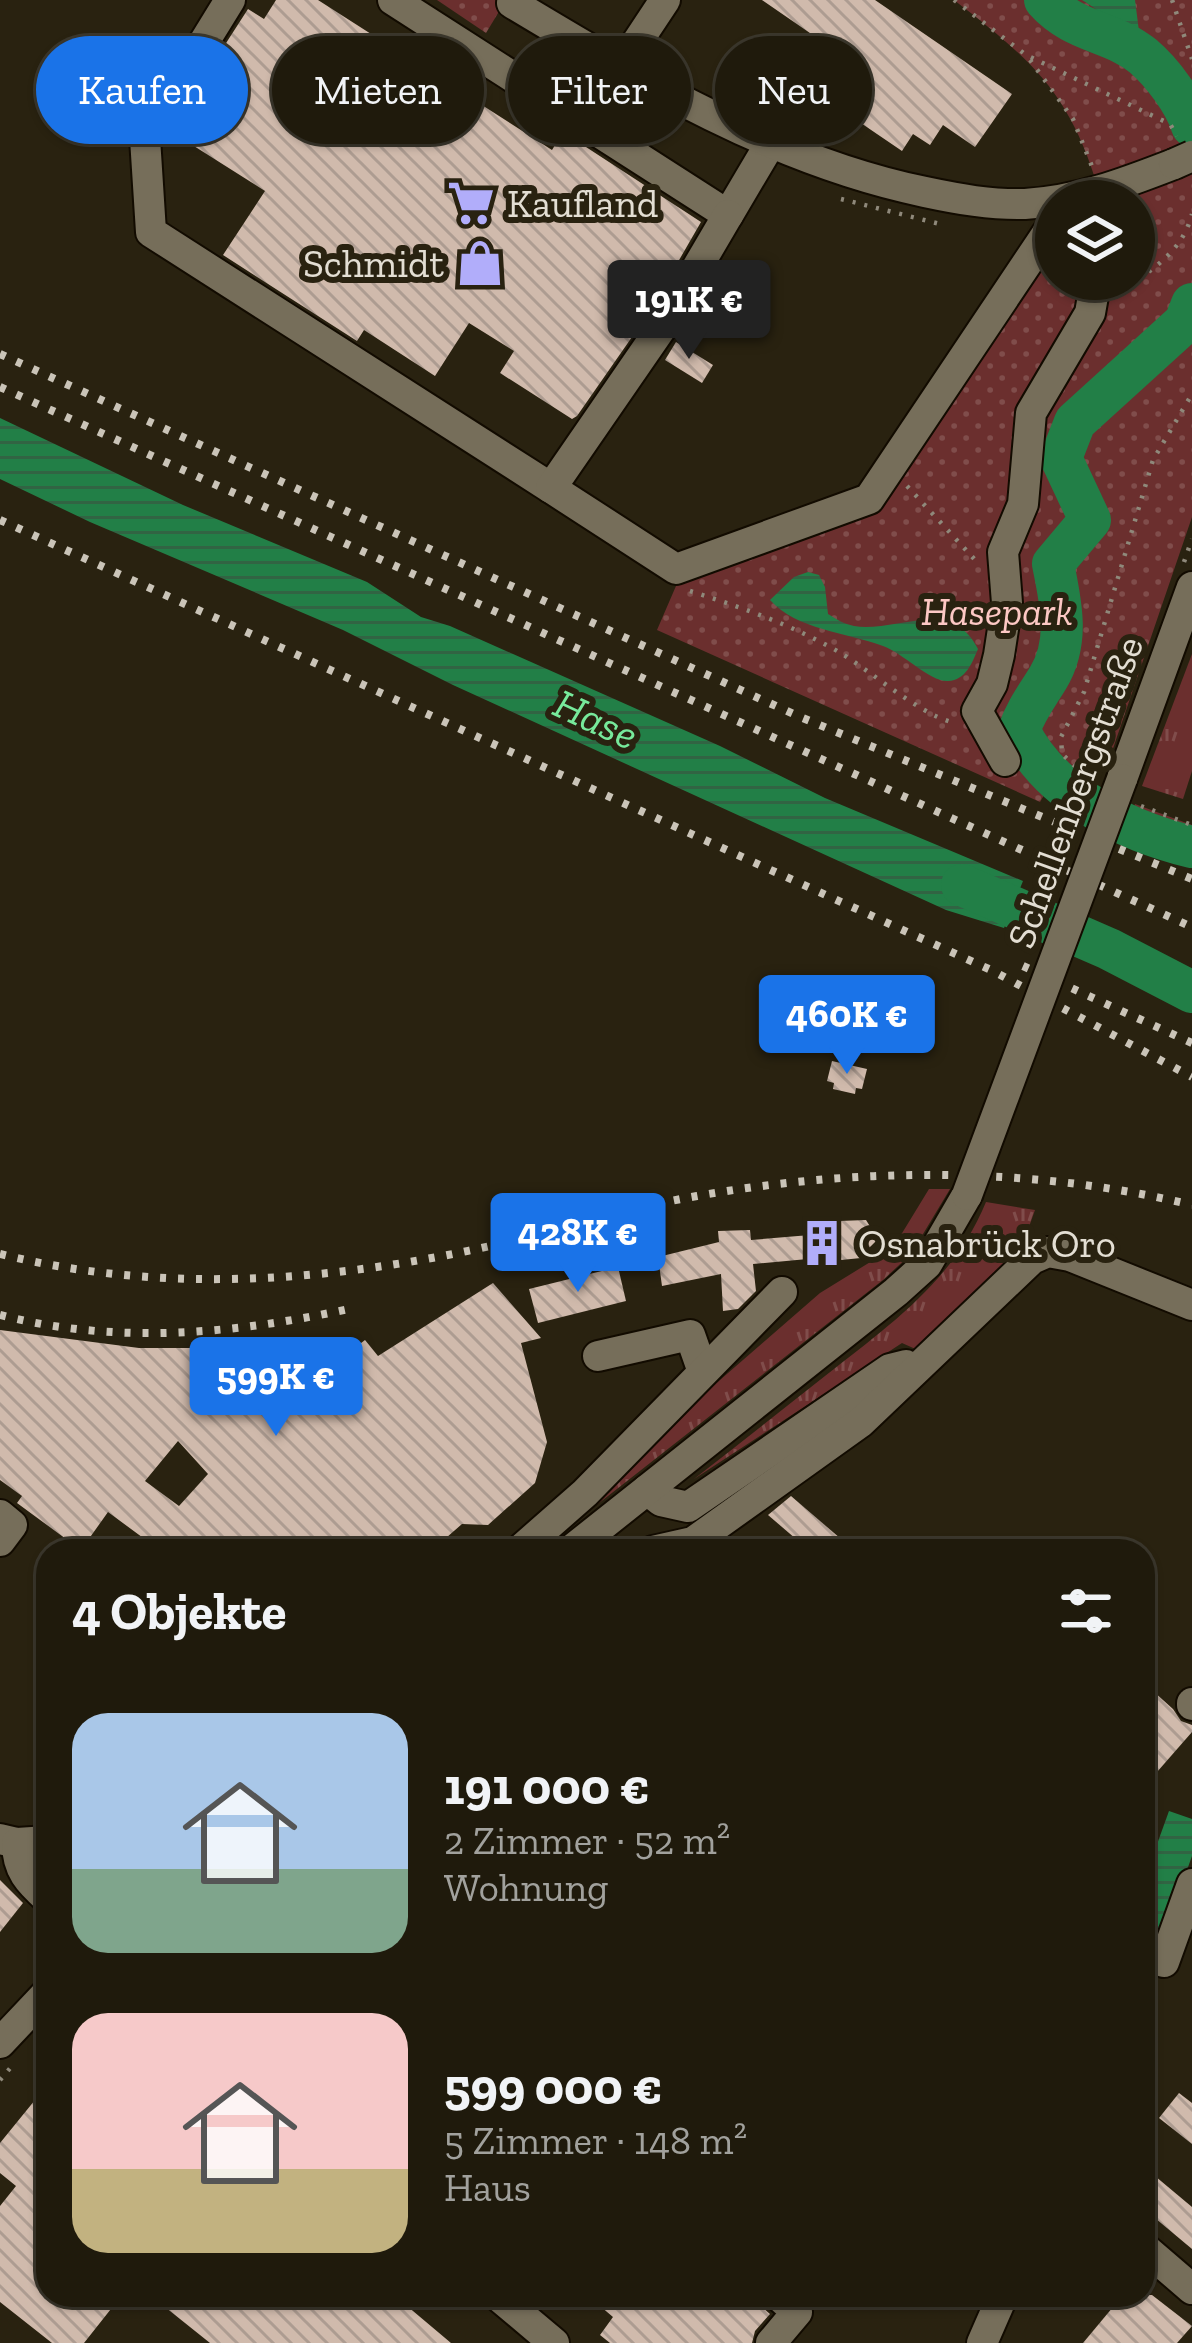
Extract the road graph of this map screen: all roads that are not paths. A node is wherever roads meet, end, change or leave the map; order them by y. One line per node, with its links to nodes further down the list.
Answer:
1 (230, 0): 14 (street)
2 (392, 0): 11 (street)
3 (664, 0): 6 (street)
4 (512, 3): 5 (street)
5 (567, 36)
6 (641, 36)
7 (770, 144): 10 (street); 11 (street)
8 (1182, 154): 9 (street)
9 (1125, 180)
10 (1035, 204)
11 (728, 215): 14 (street)
12 (1035, 253): 14 (street)
13 (1092, 300): 16 (street)
14 (551, 488)
15 (1192, 587): 22 (street, Schellenbergstraße, bridge)
16 (1005, 761)
17 (782, 1292): 21 (street)
18 (1192, 1305): 20 (street)
19 (598, 1356): 21 (street)
20 (920, 1362): 22 (street); 25 (street)
21 (703, 1372): 23 (street)
22 (647, 1490): 24 (street, Schellenbergstraße)
23 (532, 1539)
24 (586, 1539)
25 (697, 1539)
26 (22, 1841): 28 (street)
27 (1192, 1884): 29 (street)
28 (36, 1888)
29 (1155, 1959)
30 (36, 2005): 31 (street)
31 (0, 2043)
32 (1155, 2257): 33 (street)
33 (1192, 2289)
34 (511, 2307): 37 (street)
35 (791, 2307): 38 (street)
36 (998, 2307): 39 (street)
37 (554, 2343)
38 (771, 2343)
39 (982, 2343)

